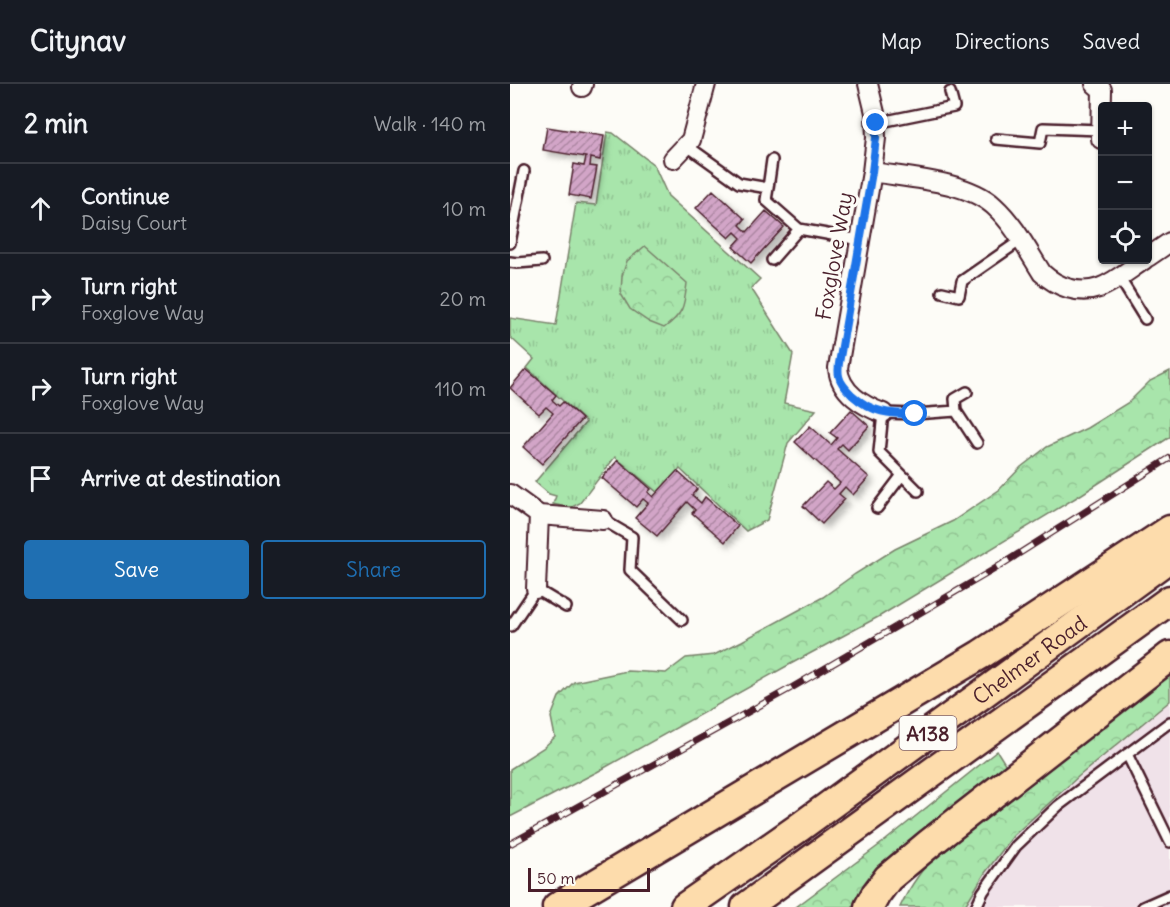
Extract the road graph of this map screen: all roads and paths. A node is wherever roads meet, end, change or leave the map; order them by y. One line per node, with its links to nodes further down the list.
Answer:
1 (706, 84): 9 (street)
2 (868, 84): 6 (street, Foxglove Way)
3 (1095, 84): 5 (street)
4 (950, 92): 6 (lane)
5 (1102, 102)
6 (876, 123): 13 (street, Foxglove Way)
7 (1098, 134): 8 (lane)
8 (996, 139)
9 (686, 145): 10 (street); 14 (lane)
10 (674, 159)
11 (772, 160): 14 (lane)
12 (524, 171): 19 (lane)
13 (872, 172): 16 (street, Foxglove Way); 17 (street)
14 (768, 188): 15 (lane)
15 (799, 229): 16 (lane); 21 (lane)
16 (860, 240): 30 (street, Foxglove Way)
17 (1021, 240): 25 (street); 26 (lane)
18 (1170, 242): 20 (street)
19 (510, 243)
20 (1152, 254)
21 (772, 260)
22 (542, 261): 23 (lane)
23 (510, 262)
24 (1137, 264): 25 (street)
25 (1119, 276): 27 (lane)
26 (942, 292)
27 (1145, 319)
28 (966, 392): 29 (lane)
29 (956, 411): 30 (lane); 31 (lane)
30 (884, 413): 32 (lane)
31 (977, 443)
32 (902, 475): 33 (lane); 35 (lane)
33 (918, 490)
34 (510, 494): 36 (street)
35 (877, 508)
36 (539, 515): 37 (street); 40 (street)
37 (603, 520): 43 (lane)
38 (1170, 530): 50 (main road)
39 (1170, 557): 51 (main road, Chelmer Road / A138)
40 (536, 590): 42 (lane); 44 (lane)
41 (1170, 600): 52 (main road, Chelmer Road / A138)
42 (566, 607)
43 (681, 620)
44 (510, 625)
45 (1170, 656): 53 (main road)
46 (1170, 722): 47 (lane)
47 (1127, 754): 48 (lane); 54 (lane)
48 (1170, 842)
49 (1170, 895): 55 (lane)
50 (557, 907)
51 (685, 907)
52 (746, 907)
53 (868, 907)
54 (976, 907)
55 (1143, 907)

